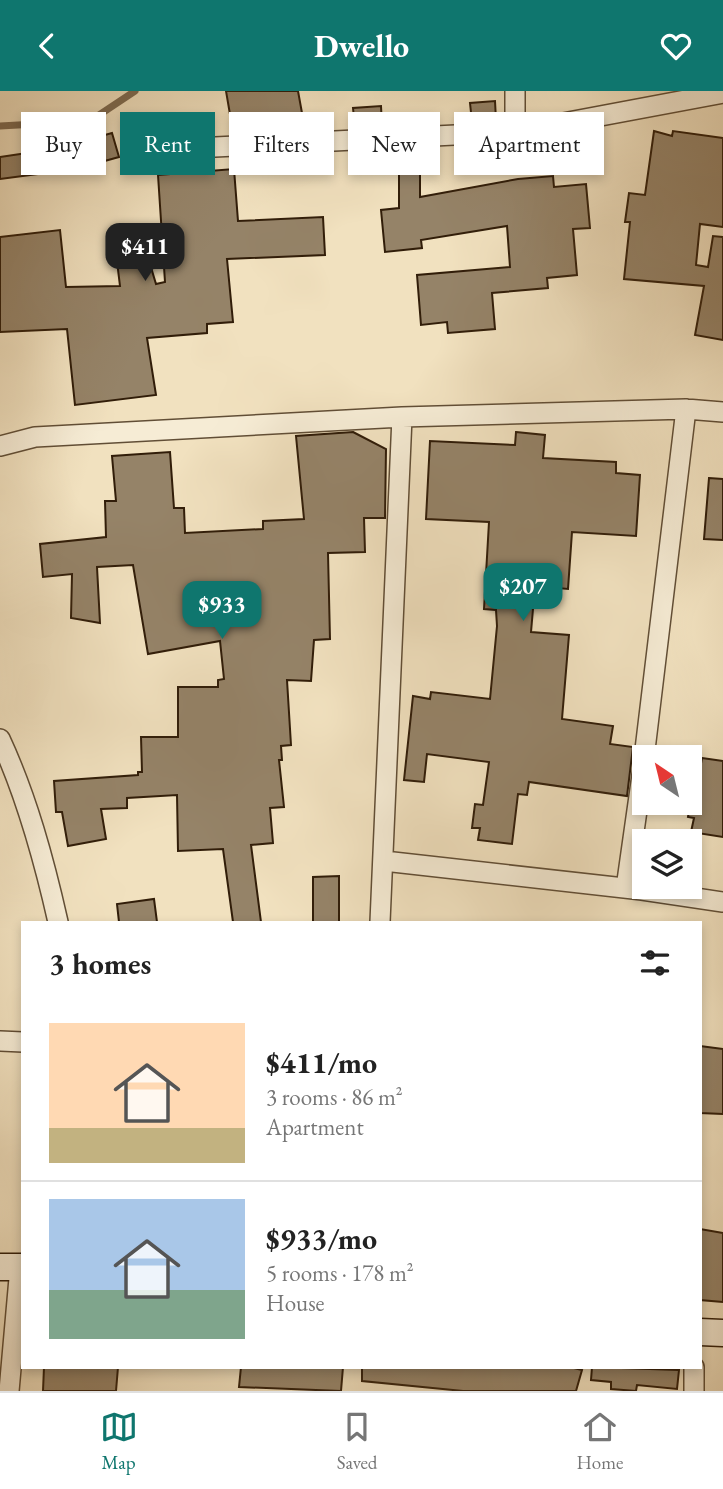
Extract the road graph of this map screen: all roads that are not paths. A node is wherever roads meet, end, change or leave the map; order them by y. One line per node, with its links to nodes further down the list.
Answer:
1 (516, 91): 3 (street)
2 (723, 93): 4 (street)
3 (515, 112)
4 (604, 115)
5 (454, 135): 6 (street)
6 (215, 147)
7 (687, 409): 8 (street); 9 (street); 12 (street)
8 (723, 412)
9 (402, 417): 10 (street); 14 (street)
10 (0, 446)
11 (0, 739): 17 (street)
12 (646, 745)
13 (636, 815): 15 (street)
14 (384, 861): 15 (street); 18 (street)
15 (626, 888): 16 (street)
16 (723, 902)
17 (58, 921)
18 (380, 921)
19 (0, 1041): 20 (street)
20 (21, 1042)
21 (14, 1267): 25 (street)
22 (702, 1332): 23 (street)
23 (723, 1333)
24 (695, 1369): 26 (street)
25 (9, 1391)
26 (694, 1391)

